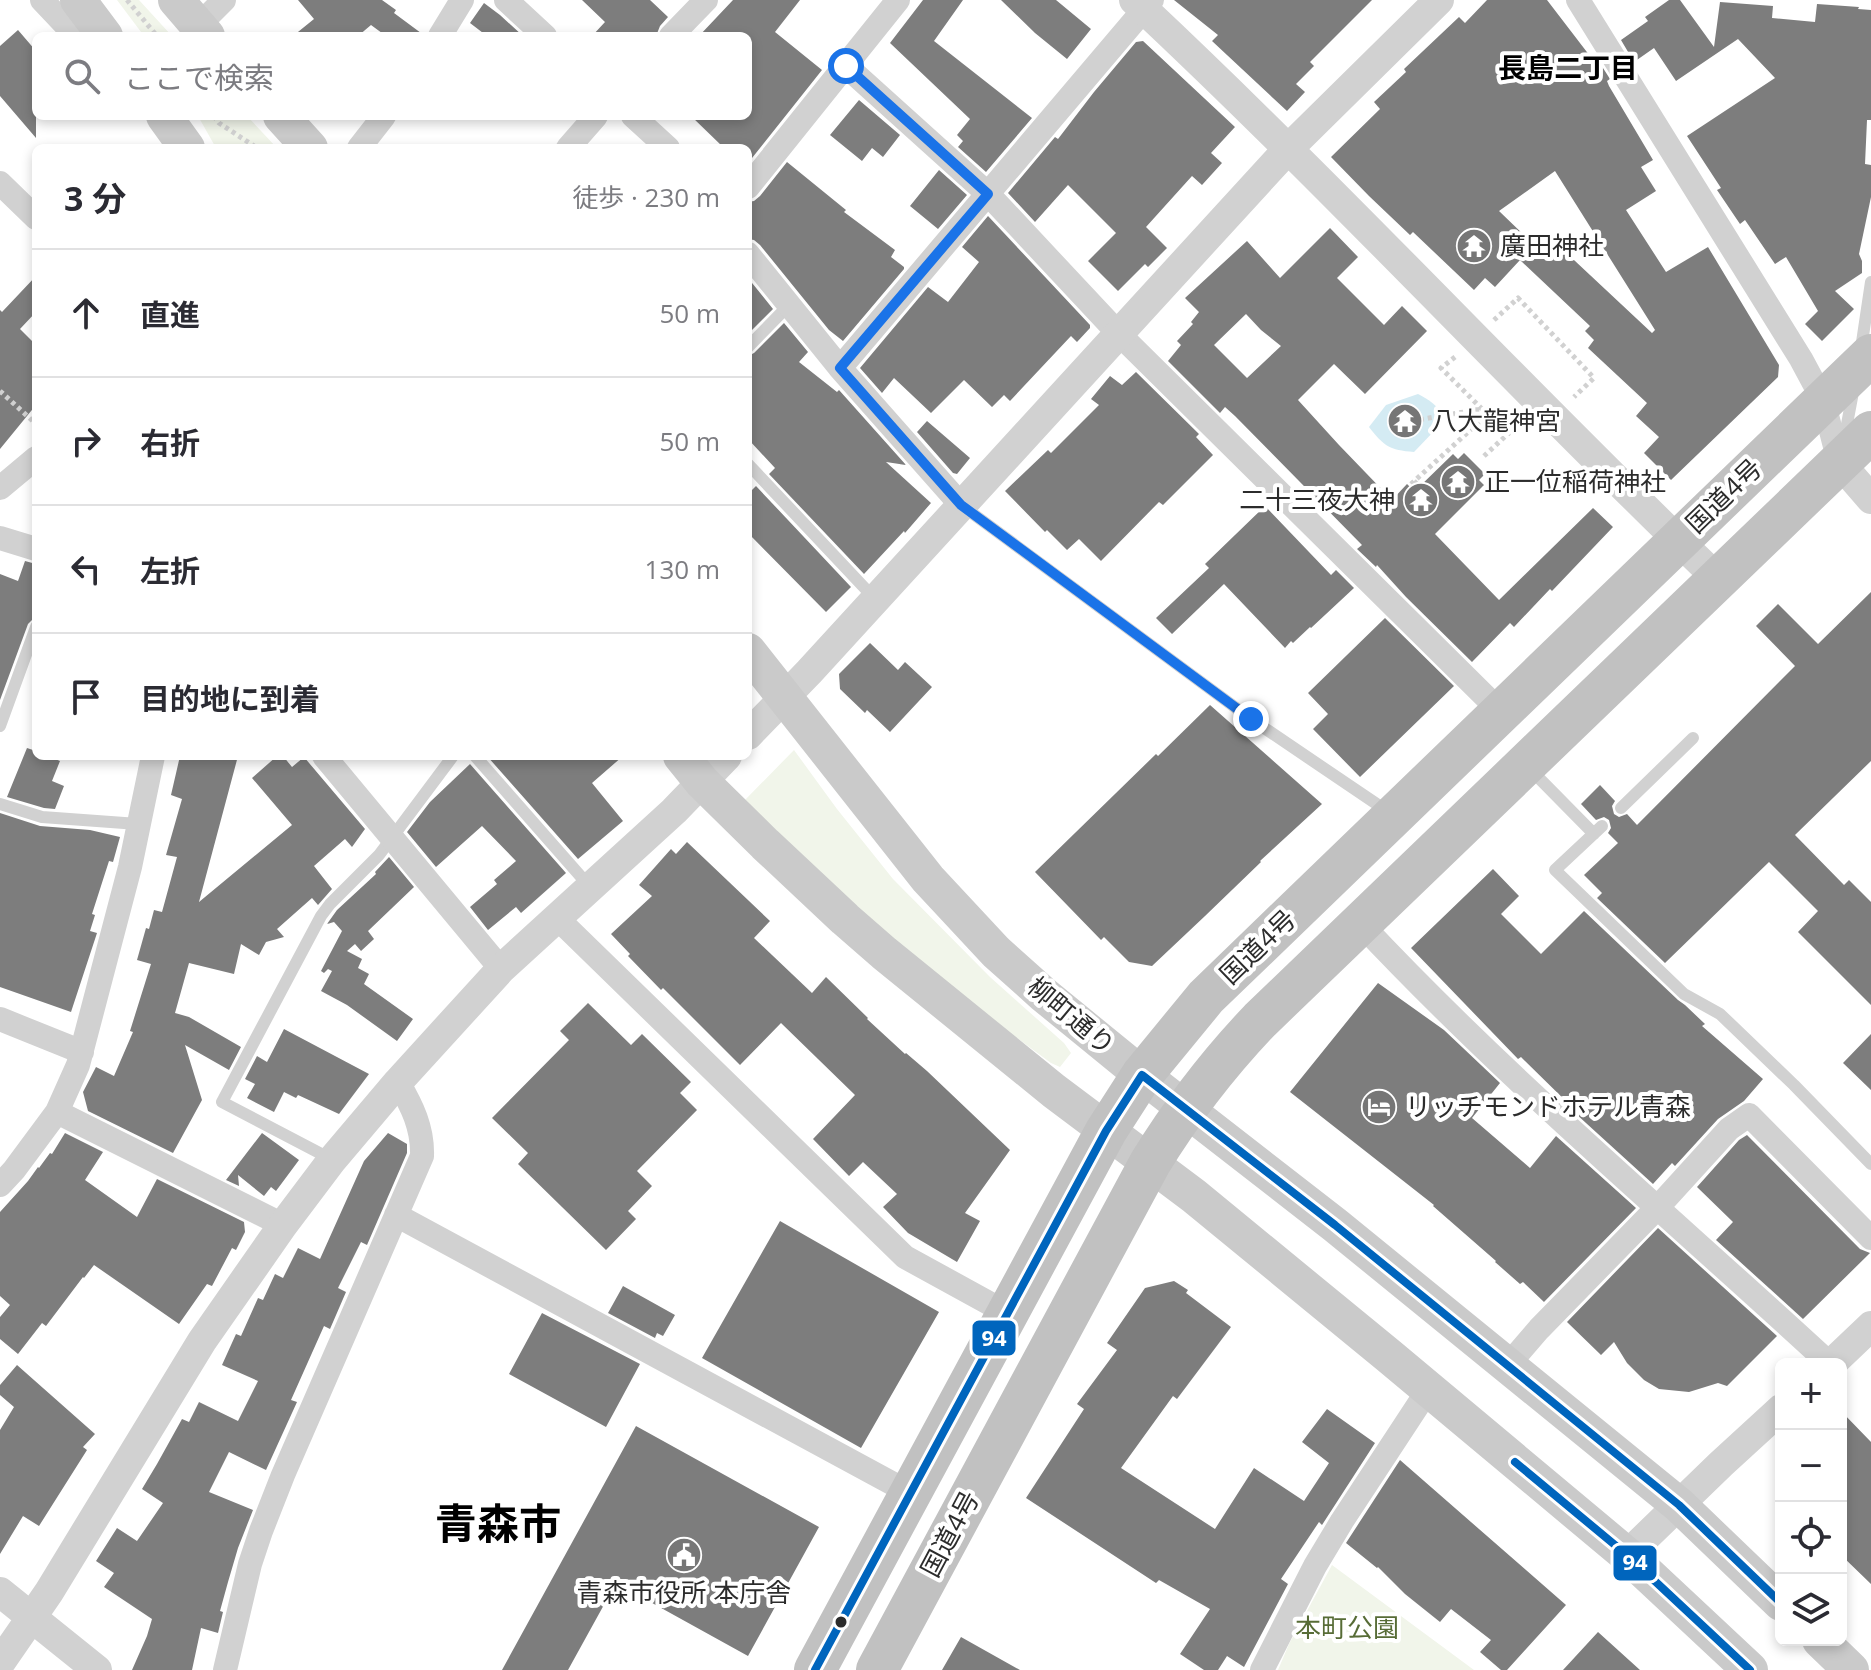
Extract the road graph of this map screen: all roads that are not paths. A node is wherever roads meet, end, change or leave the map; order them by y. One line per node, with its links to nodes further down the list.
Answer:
1 (42, 0): 12 (street)
2 (78, 0): 13 (main road)
3 (224, 0): 11 (street)
4 (462, 0): 14 (street)
5 (506, 0): 15 (street)
6 (706, 0): 16 (street)
7 (898, 0): 17 (street)
8 (1578, 0): 42 (street)
9 (1433, 2): 30 (street)
10 (1143, 3): 30 (street); 33 (street)
11 (194, 21)
12 (72, 32)
13 (102, 32)
14 (442, 32)
15 (541, 32)
16 (675, 32)
17 (846, 66): 31 (street); 33 (street)
18 (160, 120): 24 (street)
19 (167, 120): 25 (main road)
20 (285, 120): 26 (main road)
21 (381, 120): 27 (street)
22 (592, 120): 28 (street)
23 (637, 120): 29 (street)
24 (183, 144)
25 (184, 144)
26 (306, 144)
27 (362, 144)
28 (572, 144)
29 (664, 144)
30 (1288, 149): 38 (street); 51 (street)
31 (752, 182)
32 (0, 183): 34 (street)
33 (988, 194): 38 (street); 41 (street)
34 (32, 214)
35 (752, 259): 37 (street)
36 (1871, 282): 40 (lane)
37 (789, 305): 39 (lane); 41 (street)
38 (1119, 334): 49 (street); 58 (street)
39 (752, 343)
40 (1865, 361): 42 (highway, 国道4号); 45 (lane)
41 (840, 368): 49 (street)
42 (1823, 400): 45 (street); 51 (highway, 国道4号)
43 (1871, 432): 45 (highway, 国道4号)
44 (32, 461): 47 (street)
45 (1839, 462): 48 (street); 53 (highway, 国道4号)
46 (752, 468): 54 (lane)
47 (0, 488)
48 (1871, 499)
49 (961, 505): 54 (street); 71 (lane)
50 (0, 538): 52 (street)
51 (1678, 540): 53 (street); 58 (highway, 国道4号)
52 (32, 548)
53 (1718, 579): 67 (highway, 国道4号)
54 (875, 599): 57 (street)
55 (32, 638): 59 (lane)
56 (752, 656): 57 (main road, 柳町通り)
57 (785, 697): 60 (street); 80 (main road, 柳町通り)
58 (1501, 712): 71 (highway, 国道4号)
59 (0, 726)
60 (752, 731)
61 (1693, 738): 70 (lane)
62 (152, 760): 72 (street)
63 (327, 760): 73 (street)
64 (450, 760): 73 (lane)
65 (479, 760): 74 (lane)
66 (716, 760): 68 (street)
67 (1526, 764): 76 (highway, 国道4号); 87 (lane)
68 (692, 769): 74 (street); 84 (main road)
69 (0, 804): 72 (lane)
70 (1621, 808)
71 (1394, 816): 80 (highway, 国道4号)
72 (138, 824): 79 (street)
73 (391, 838): 77 (street); 85 (lane)
74 (590, 887): 75 (street)
75 (557, 918): 77 (street); 93 (street)
76 (1360, 923): 82 (highway, 国道4号); 89 (street)
77 (501, 969): 81 (street)
78 (0, 1019): 79 (street)
79 (82, 1052): 83 (street)
80 (1142, 1075): 82 (main road, 柳町通り); 84 (highway, 国道4号)
81 (398, 1082): 85 (street); 90 (street)
82 (1185, 1108): 86 (highway, 国道4号); 97 (main road, 柳町通り)
83 (57, 1112): 88 (street); 91 (street)
84 (1106, 1131): 86 (main road); 93 (highway, 国道4号)
85 (332, 1160): 91 (street)
86 (1150, 1163): 98 (main road); 111 (highway, 国道4号)
87 (1871, 1164)
88 (0, 1185)
89 (1658, 1207): 92 (street); 95 (street); 97 (street)
90 (396, 1215): 100 (street); 109 (street)
91 (283, 1225): 105 (street)
92 (1871, 1238)
93 (1007, 1313): 100 (highway, 国道4号)
94 (1871, 1326): 96 (street)
95 (1823, 1358)
96 (1836, 1358)
97 (1508, 1365): 101 (main road, 柳町通り)
98 (1428, 1390): 102 (main road); 112 (street)
99 (1775, 1415): 101 (street)
100 (910, 1493): 110 (highway, 国道4号)
101 (1679, 1505): 102 (street); 104 (main road, 柳町通り)
102 (1627, 1555): 113 (main road)
103 (0, 1592): 105 (street)
104 (1775, 1597)
105 (32, 1617): 107 (street); 108 (street)
106 (1826, 1646): 114 (main road)
107 (0, 1663)
108 (97, 1670)
109 (225, 1670)
110 (815, 1670)
111 (877, 1670)
112 (1262, 1670)
113 (1750, 1670)
114 (1851, 1670)

